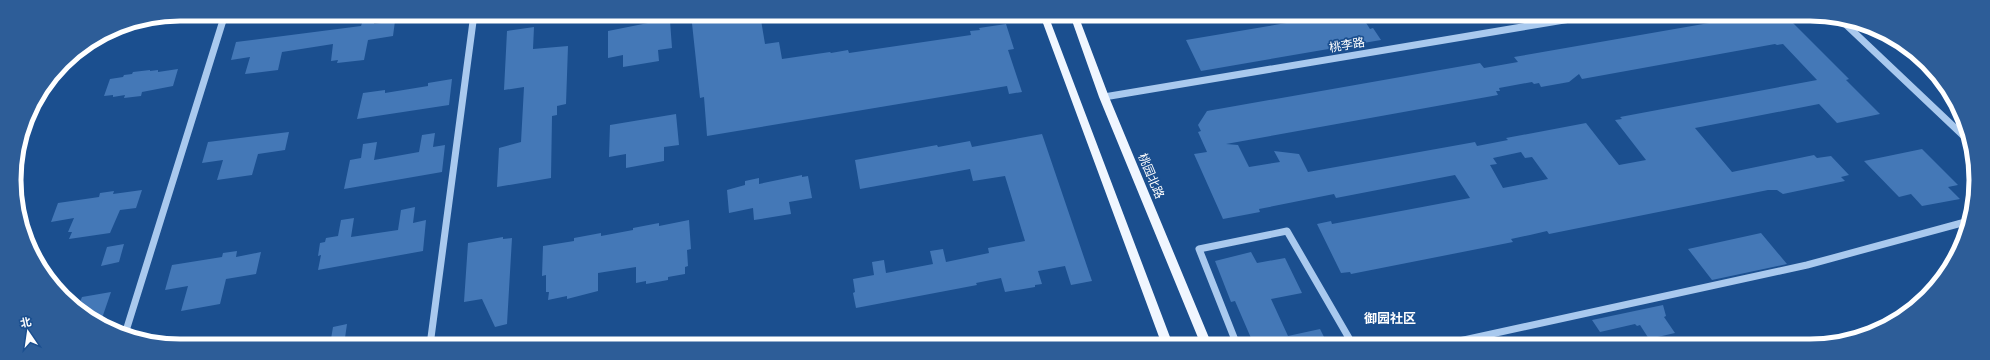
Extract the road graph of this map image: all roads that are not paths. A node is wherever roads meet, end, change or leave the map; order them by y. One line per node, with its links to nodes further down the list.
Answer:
1 (223, 21): 10 (street)
2 (473, 21): 11 (street)
3 (1046, 21): 12 (main road)
4 (1076, 21): 7 (main road, 桃园北路)
5 (1558, 21): 7 (street, 桃李路)
6 (1846, 25): 8 (street)
7 (1104, 97): 13 (main road, 桃园北路)
8 (1963, 135)
9 (1964, 222): 16 (street)
10 (126, 330)
11 (431, 339)
12 (1166, 339)
13 (1205, 339)
14 (1235, 339): 15 (street)
15 (1350, 339)
16 (1468, 339)

